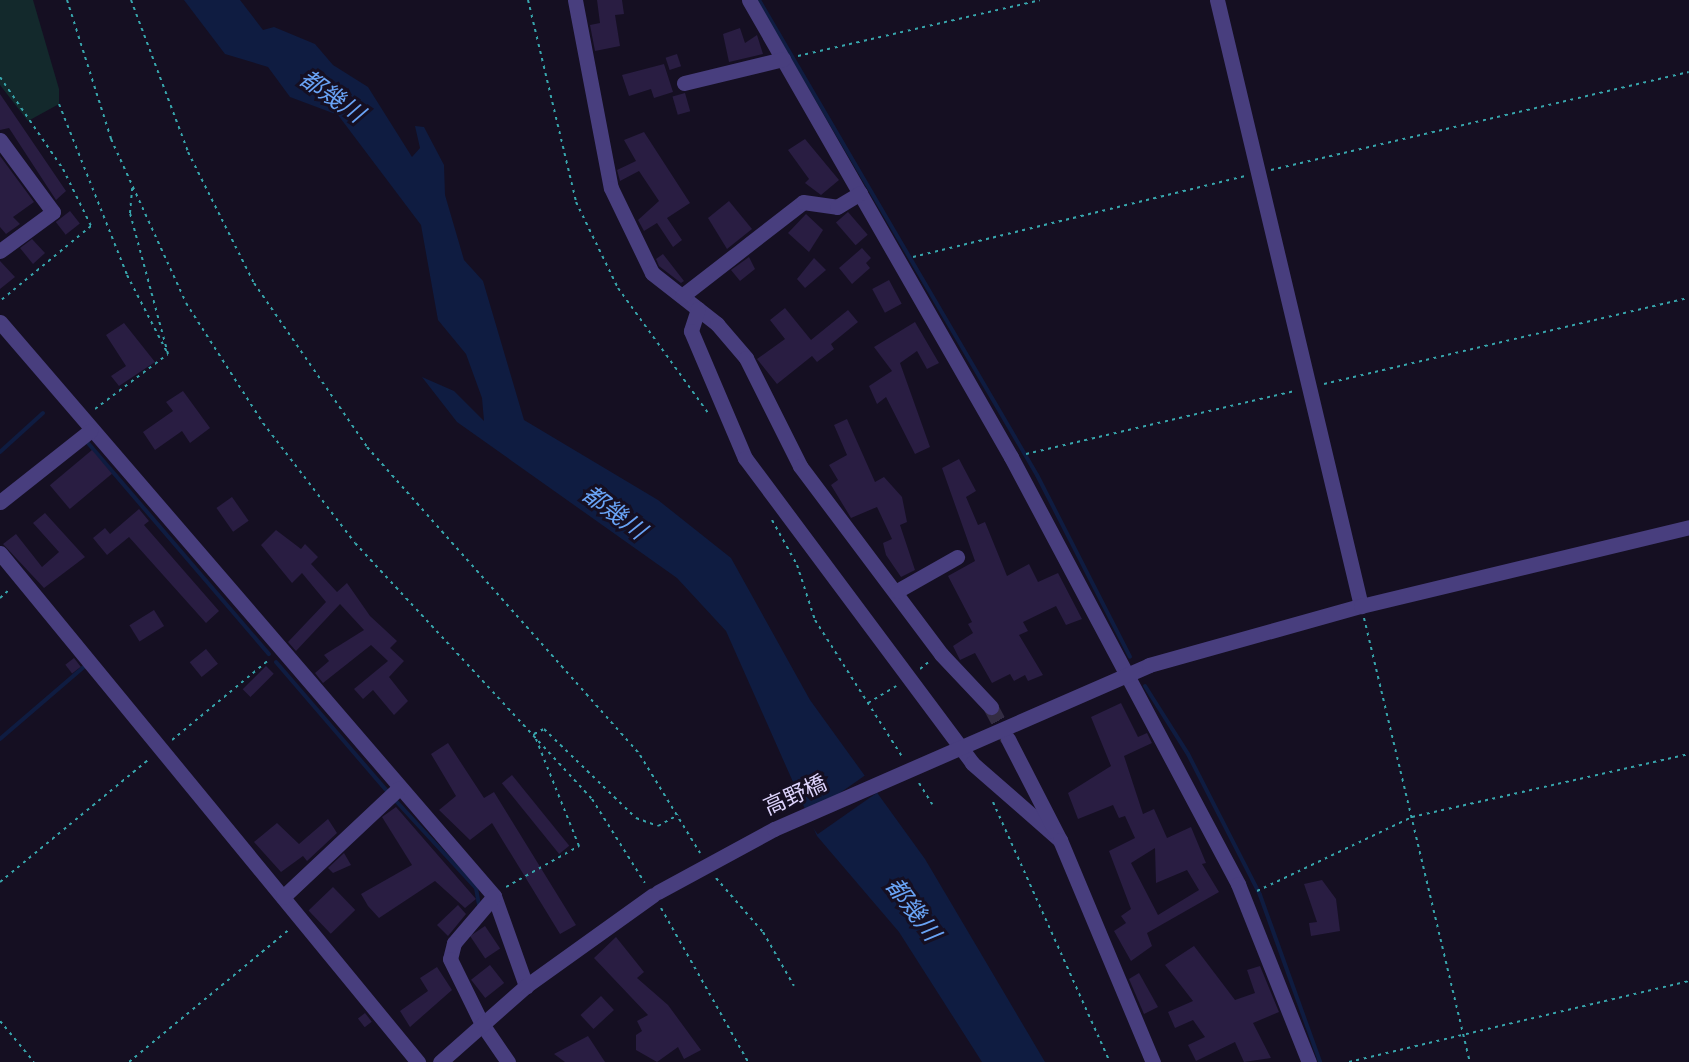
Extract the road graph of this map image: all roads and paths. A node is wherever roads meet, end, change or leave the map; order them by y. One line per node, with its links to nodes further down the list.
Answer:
1 (67, 0): 14 (path)
2 (131, 0): 51 (path)
3 (528, 0): 24 (path)
4 (575, 0): 18 (street)
5 (749, 0): 8 (street)
6 (1040, 0): 8 (path)
7 (1217, 0): 13 (street)
8 (783, 59): 10 (street); 15 (street)
9 (1689, 72): 13 (path)
10 (684, 83)
11 (59, 104): 22 (path)
12 (0, 140): 16 (street)
13 (1257, 173): 17 (path); 23 (street)
14 (133, 186): 22 (path); 41 (path)
15 (860, 193): 17 (street); 18 (street)
16 (0, 251)
17 (898, 260): 26 (street)
18 (682, 296): 20 (street)
19 (1689, 298): 23 (path)
20 (698, 309): 32 (street); 43 (street)
21 (0, 322): 25 (street)
22 (168, 354): 25 (path)
23 (1310, 387): 26 (path); 33 (street)
24 (715, 420)
25 (85, 425): 27 (street); 34 (street)
26 (1011, 457): 36 (street)
27 (0, 502)
28 (769, 516): 39 (path)
29 (1689, 527): 33 (street, 高野橋)
30 (0, 553): 44 (street)
31 (957, 557): 32 (street)
32 (897, 591): 40 (street)
33 (1361, 606): 36 (street, 高野橋); 52 (path)
34 (279, 652): 44 (path); 48 (street)
35 (935, 658): 37 (path)
36 (1126, 673): 43 (street, 高野橋); 60 (street)
37 (912, 675)
38 (906, 679): 39 (path)
39 (868, 703): 46 (path)
40 (991, 707)
41 (534, 734): 51 (path); 57 (path); 59 (path)
42 (1008, 739): 53 (street)
43 (956, 747): 53 (street); 57 (street, 高野橋)
44 (159, 750): 56 (path); 58 (street)
45 (1689, 754): 52 (path)
46 (907, 765)
47 (914, 774): 50 (path)
48 (398, 789): 58 (street); 59 (street)
49 (990, 797): 74 (path)
50 (932, 804)
51 (678, 815): 54 (path)
52 (1412, 817): 60 (path); 67 (path)
53 (1060, 840): 75 (street)
54 (707, 864)
55 (713, 873): 64 (path)
56 (0, 882)
57 (654, 894): 63 (street, 高野橋); 73 (path)
58 (283, 897): 61 (street)
59 (494, 897): 63 (street); 66 (street)
60 (1244, 897): 76 (street)
61 (301, 920): 69 (path); 70 (street)
62 (1689, 981): 67 (path)
63 (526, 986): 66 (street, 高野橋)
64 (794, 987)
65 (0, 1021): 68 (path)
66 (482, 1024): 71 (street, 高野橋); 72 (street)
67 (1463, 1035): 77 (path); 78 (path)
68 (34, 1062)
69 (129, 1062)
70 (418, 1062)
71 (440, 1062)
72 (508, 1062)
73 (748, 1062)
74 (1110, 1062)
75 (1153, 1062)
76 (1309, 1062)
77 (1349, 1062)
78 (1470, 1062)

